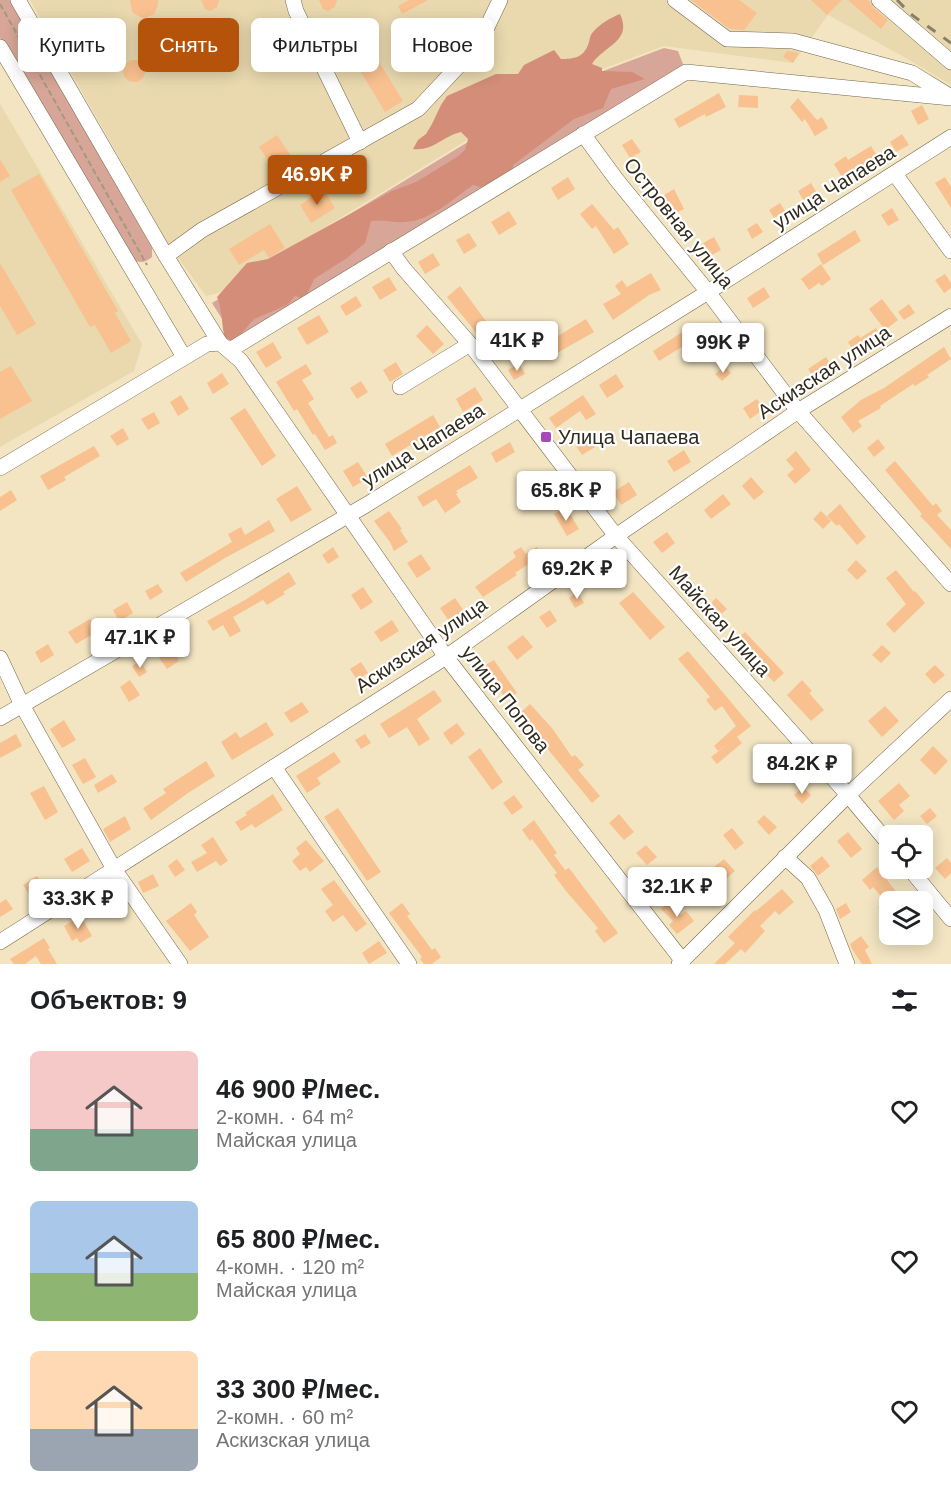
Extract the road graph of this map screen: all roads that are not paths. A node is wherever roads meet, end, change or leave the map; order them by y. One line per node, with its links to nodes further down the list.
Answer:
1 (18, 0): 15 (street, улица Попова)
2 (292, 0): 11 (street)
3 (500, 0): 11 (street)
4 (675, 0): 8 (street)
5 (879, 0): 7 (street)
6 (0, 47): 20 (street)
7 (951, 62)
8 (951, 98): 9 (street)
9 (583, 134): 13 (street); 16 (street, Островная улица)
10 (951, 137): 12 (street, улица Чапаева)
11 (360, 142): 15 (street)
12 (895, 174): 14 (street); 16 (street, улица Чапаева)
13 (391, 251): 18 (street, Майская улица); 19 (street)
14 (951, 251)
15 (166, 256): 19 (street, улица Попова)
16 (708, 292): 22 (street, улица Чапаева); 23 (street, Островная улица)
17 (951, 316): 23 (street, Аскизская улица)
18 (470, 344): 21 (street); 22 (street, Майская улица)
19 (225, 346): 20 (street); 25 (street, улица Попова)
20 (184, 357): 24 (street)
21 (400, 387)
22 (520, 409): 25 (street, улица Чапаева); 26 (street, Майская улица)
23 (798, 411): 26 (street, Аскизская улица); 27 (street, Островная улица)
24 (0, 468)
25 (347, 516): 29 (street, улица Попова); 31 (street, улица Чапаева)
26 (616, 536): 29 (street, Аскизская улица); 34 (street, Майская улица)
27 (951, 584)
28 (0, 657): 31 (street)
29 (446, 657): 33 (street, Аскизская улица); 41 (street, улица Попова)
30 (951, 699): 34 (street)
31 (22, 705): 32 (street, улица Чапаева); 37 (street)
32 (0, 718)
33 (274, 767): 37 (street, Аскизская улица); 43 (street)
34 (848, 795): 35 (street, Майская улица); 36 (street)
35 (879, 832)
36 (785, 858): 41 (street); 44 (street)
37 (114, 869): 40 (street, Аскизская улица); 42 (street)
38 (918, 879): 39 (street)
39 (951, 919)
40 (0, 942)
41 (681, 962)
42 (180, 964)
43 (409, 964)
44 (847, 964)

